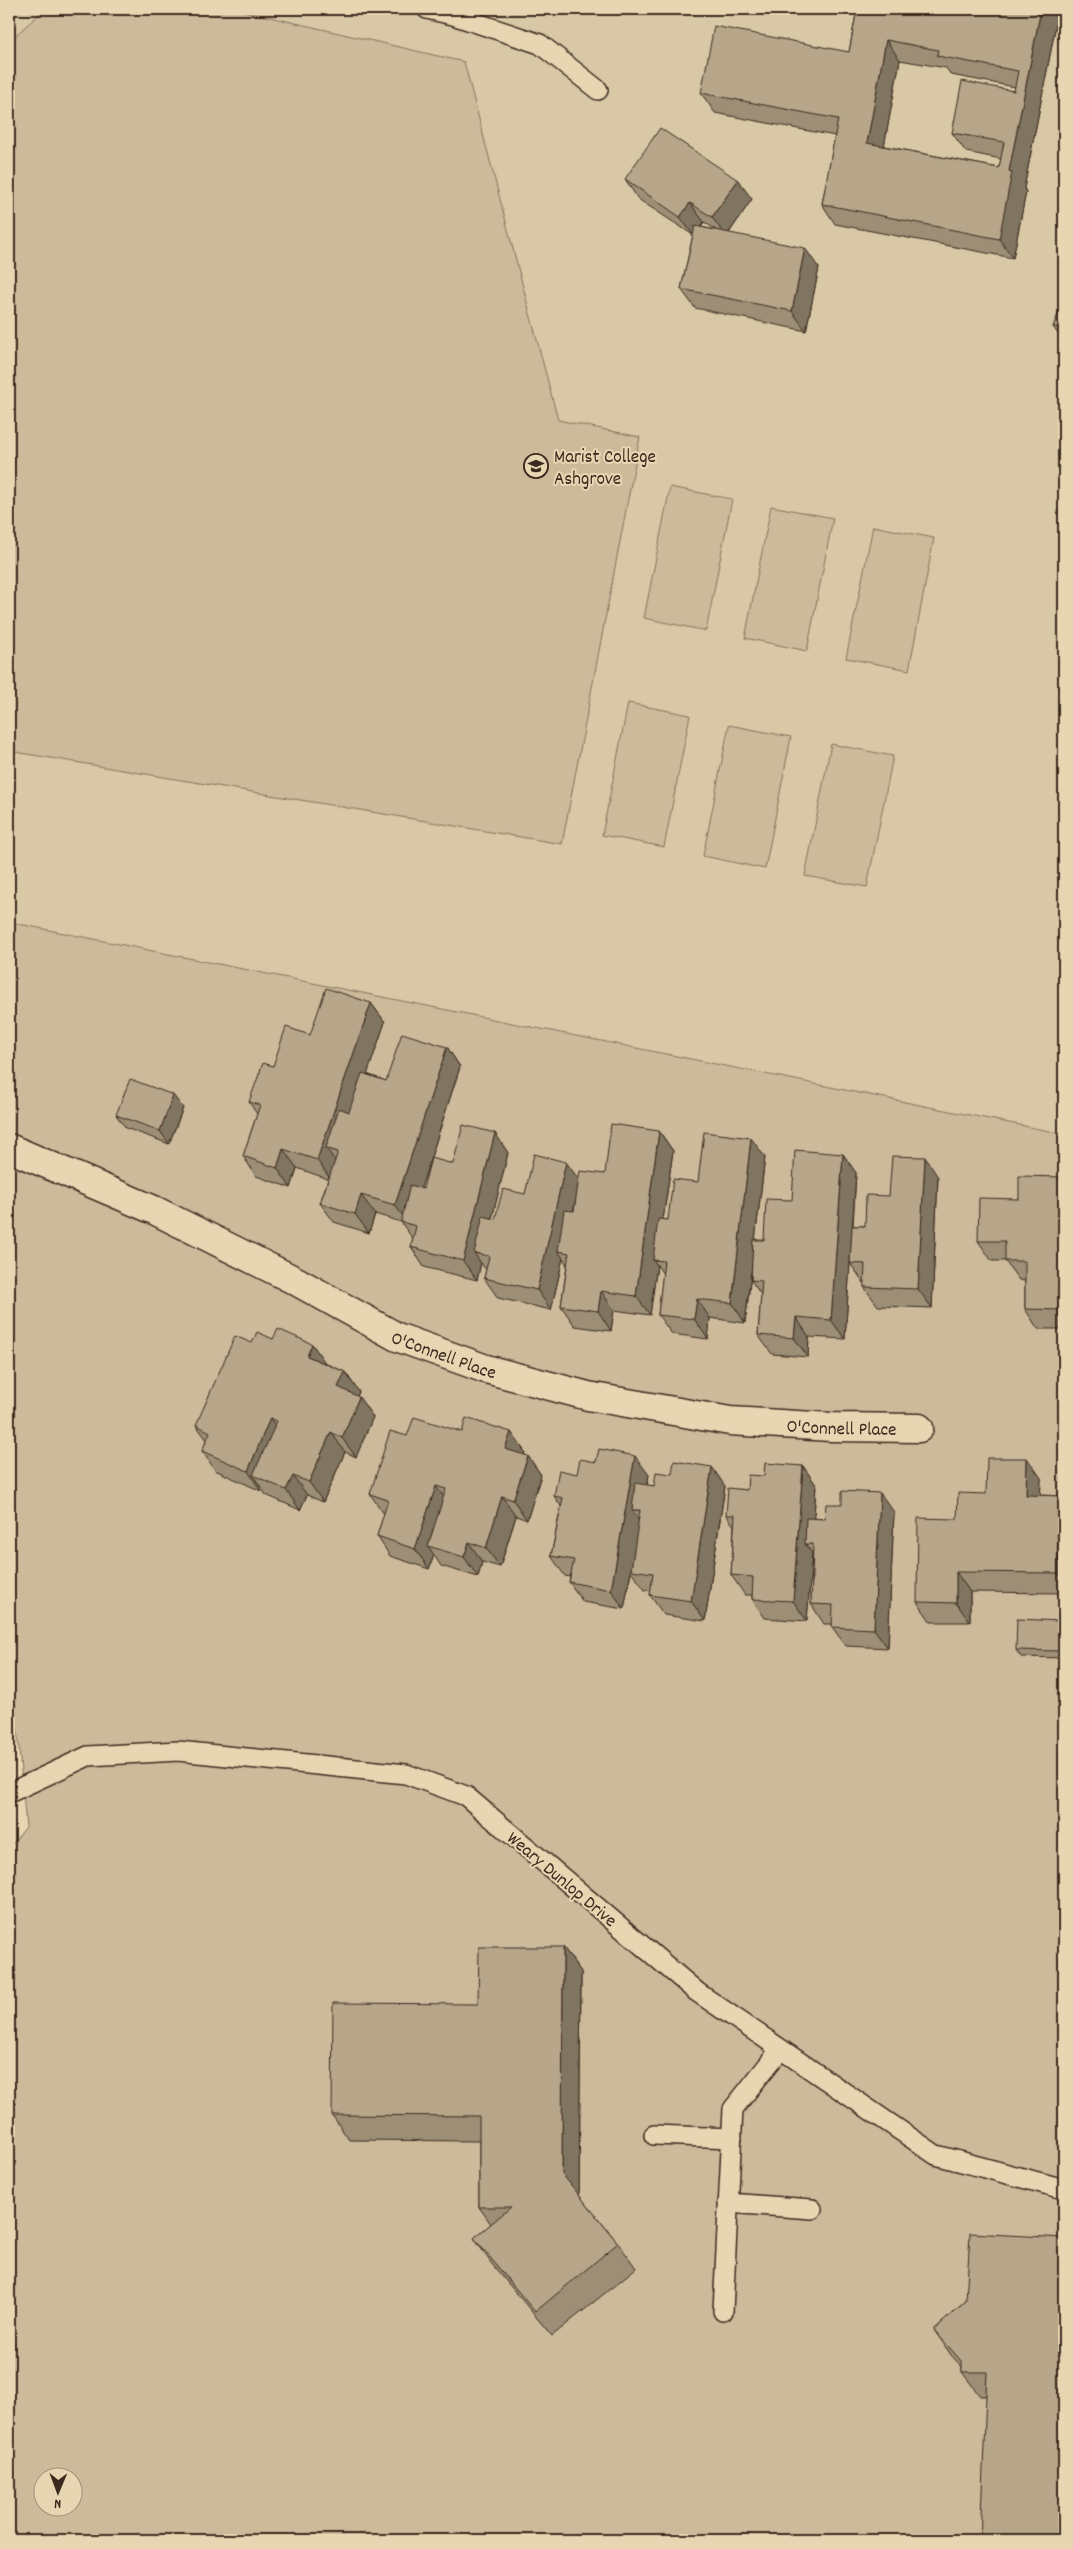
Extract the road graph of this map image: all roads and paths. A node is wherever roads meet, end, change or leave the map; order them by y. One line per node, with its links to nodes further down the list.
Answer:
1 (427, 9): 2 (lane)
2 (598, 90)
3 (9, 1148): 4 (street, O'Connell Place)
4 (919, 1428)
5 (9, 1793): 6 (lane, Weary Dunlop Drive)
6 (780, 2050): 8 (lane); 9 (lane, Weary Dunlop Drive)
7 (654, 2135): 8 (lane)
8 (732, 2138): 10 (lane)
9 (1064, 2189)
10 (728, 2203): 11 (lane); 12 (lane)
11 (812, 2209)
12 (723, 2311)

